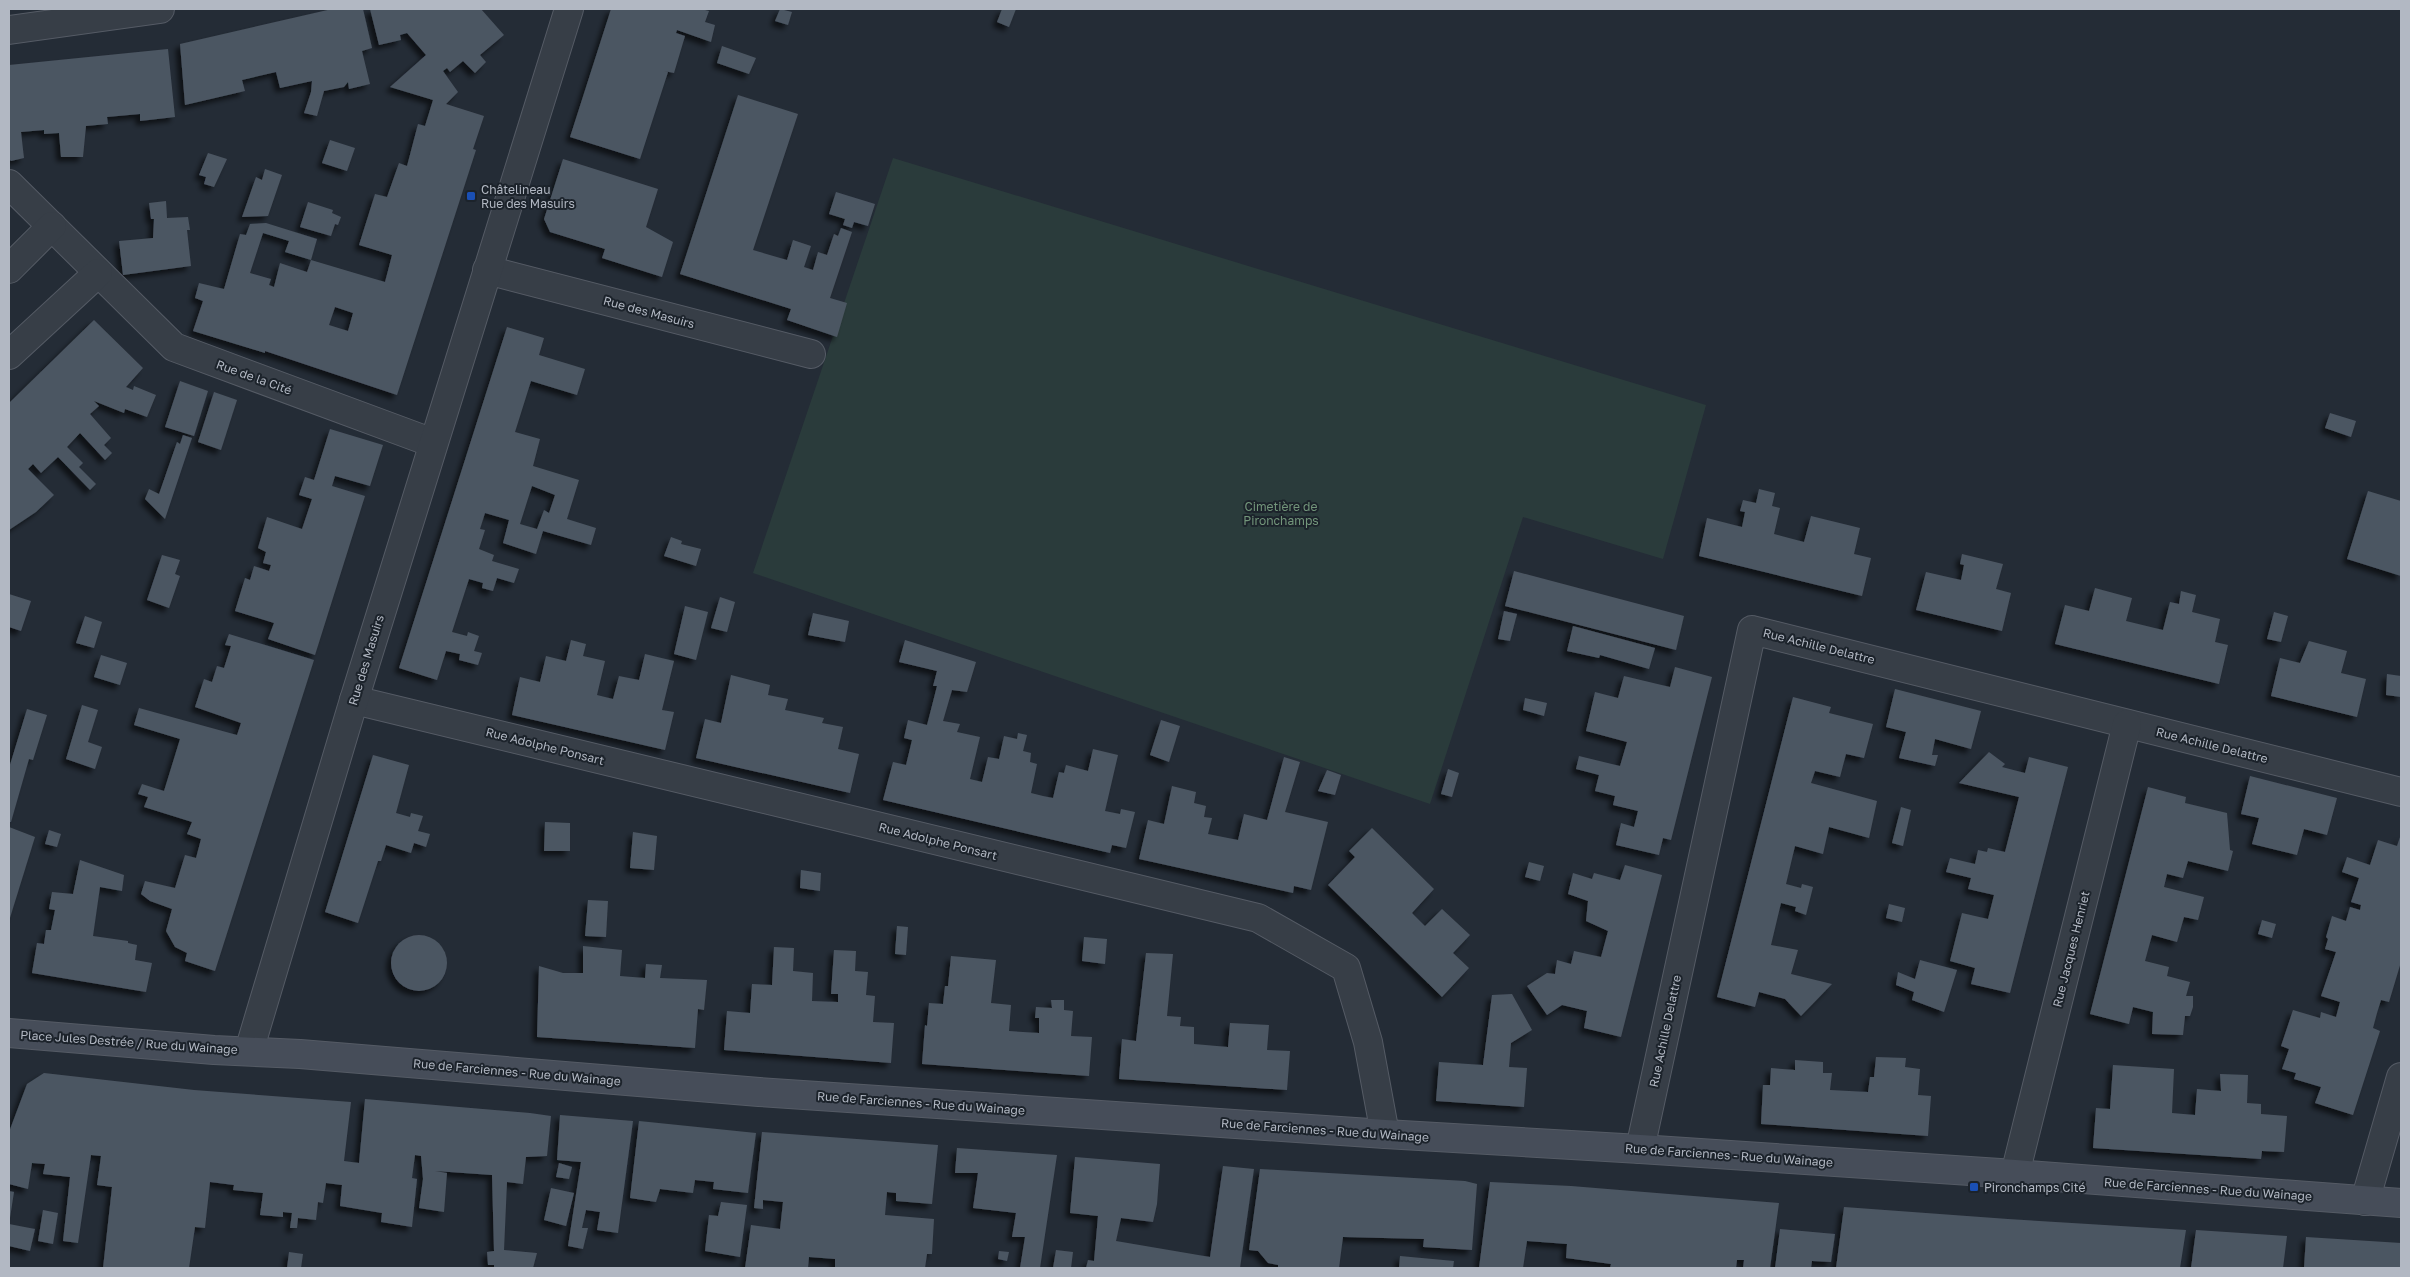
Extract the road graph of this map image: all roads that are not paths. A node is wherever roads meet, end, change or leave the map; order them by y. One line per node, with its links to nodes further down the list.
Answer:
1 (160, 9): 3 (street)
2 (569, 9): 7 (street, Rue des Masuirs)
3 (9, 30)
4 (9, 184): 5 (street, Rue de la Cité)
5 (52, 226): 6 (street); 8 (street, Rue de la Cité)
6 (9, 269)
7 (488, 270): 9 (street, Rue des Masuirs); 11 (street, Rue des Masuirs)
8 (98, 273): 10 (street); 11 (street, Rue de la Cité)
9 (811, 354)
10 (9, 355)
11 (433, 443): 12 (street, Rue des Masuirs)
12 (354, 700): 16 (street, Rue des Masuirs); 18 (street, Rue Adolphe Ponsart)
13 (2127, 724): 14 (street, Rue Achille Delattre); 19 (street, Rue Achille Delattre); 20 (street, Rue Jacques Henriet)
14 (2401, 792)
15 (9, 1033): 16 (street, Place Jules Destrée / Rue du Wainage)
16 (249, 1051): 18 (street, Rue de Farciennes - Rue du Wainage)
17 (2401, 1077): 21 (street)
18 (1385, 1134): 19 (street, Rue de Farciennes - Rue du Wainage)
19 (1640, 1149): 20 (street, Rue de Farciennes - Rue du Wainage)
20 (2015, 1174): 21 (street, Rue de Farciennes - Rue du Wainage)
21 (2365, 1201): 22 (street, Rue de Farciennes - Rue du Wainage)
22 (2401, 1203)

